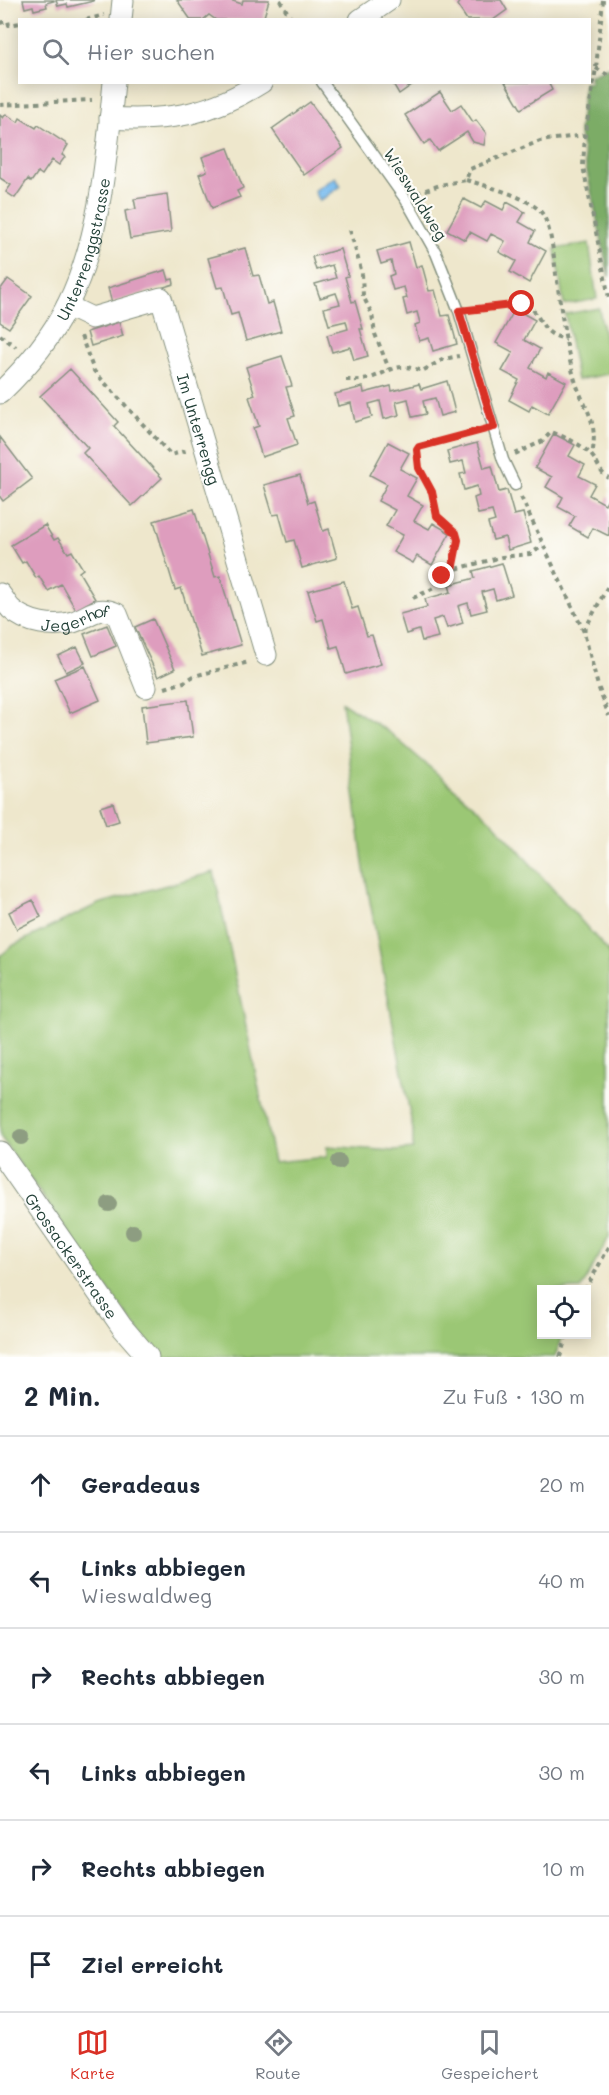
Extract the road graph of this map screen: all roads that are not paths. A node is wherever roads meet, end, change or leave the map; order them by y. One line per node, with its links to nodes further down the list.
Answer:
1 (123, 0): 3 (street)
2 (388, 0): 4 (street)
3 (121, 18)
4 (363, 18)
5 (259, 84): 7 (street)
6 (323, 84): 10 (lane, Wieswaldweg)
7 (112, 100): 8 (street, Unterrenggstrasse)
8 (76, 310): 9 (street, Unterrenggstrasse); 12 (street, Im Unterrengg)
9 (0, 393)
10 (515, 485)
11 (0, 594): 13 (street, Jegerhof)
12 (266, 655)
13 (146, 687)
14 (0, 1152): 15 (street, Grossackerstrasse)
15 (148, 1357)

